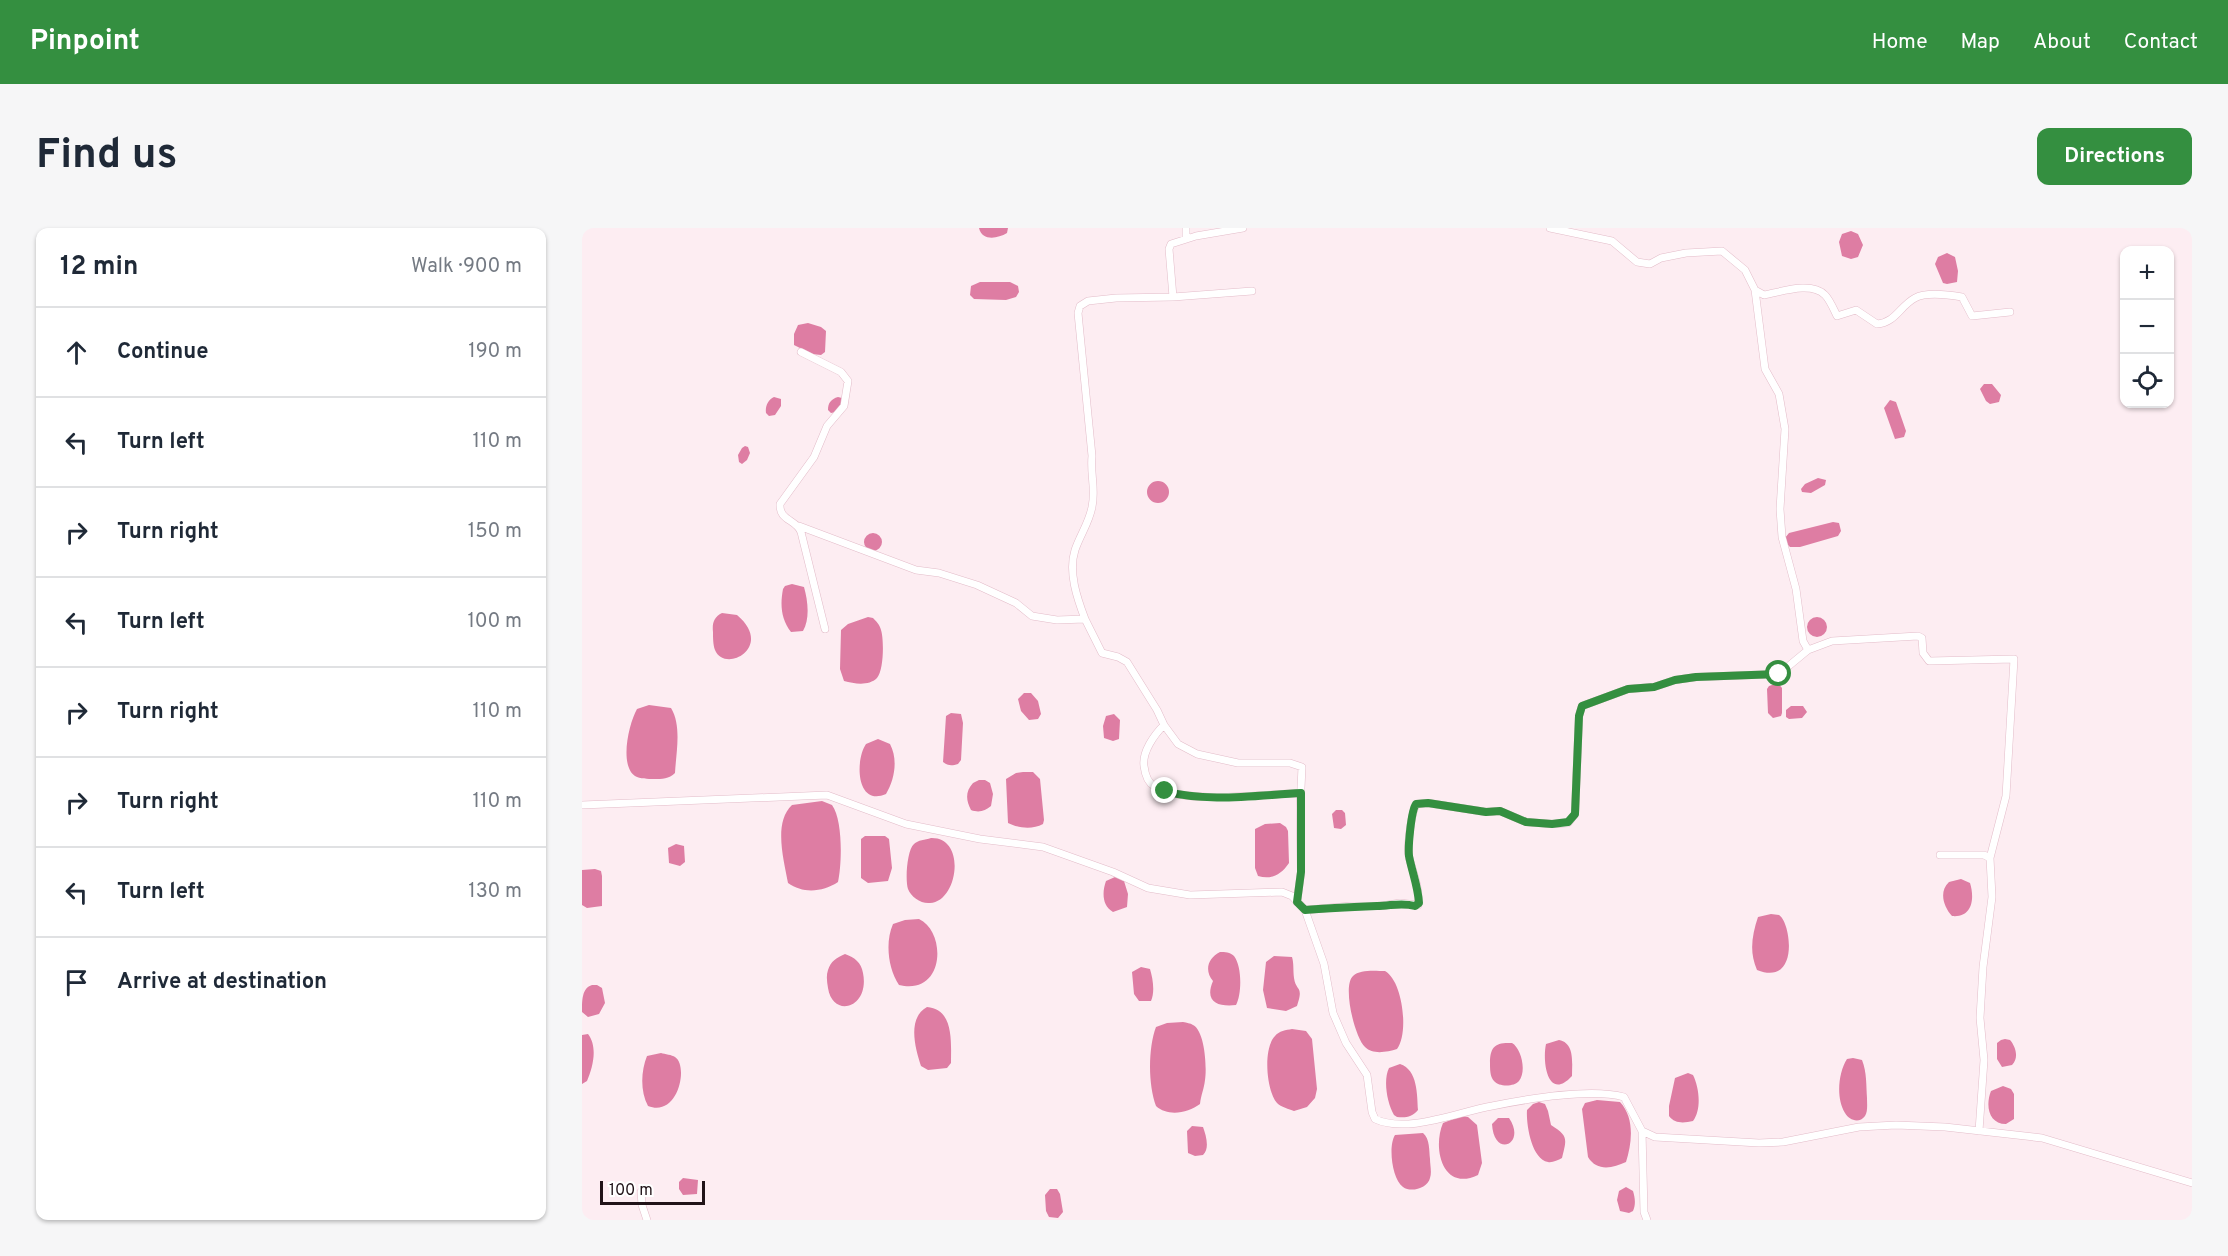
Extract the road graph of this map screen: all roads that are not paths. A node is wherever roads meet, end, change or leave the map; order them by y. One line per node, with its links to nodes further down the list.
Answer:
1 (1186, 228): 4 (street)
2 (1243, 228): 4 (street)
3 (1550, 228): 5 (street)
4 (1186, 238): 7 (street)
5 (1755, 290): 8 (street); 13 (street)
6 (1252, 291): 7 (street)
7 (1173, 297): 11 (street)
8 (2010, 312)
9 (801, 352): 10 (street)
10 (799, 526): 11 (street); 12 (street)
11 (1085, 619): 14 (street)
12 (825, 629)
13 (1808, 650): 18 (street); 20 (street)
14 (1164, 726): 15 (street); 15 (street)
15 (1301, 793): 19 (street)
16 (582, 805): 19 (street)
17 (1940, 855): 18 (street)
18 (1989, 858): 22 (street)
19 (1297, 902): 20 (street)
20 (1305, 910): 21 (street)
21 (1642, 1131): 22 (street); 26 (street)
22 (1979, 1131): 23 (street)
23 (2192, 1183)
24 (641, 1192): 25 (street)
25 (647, 1220)
26 (1647, 1220)

